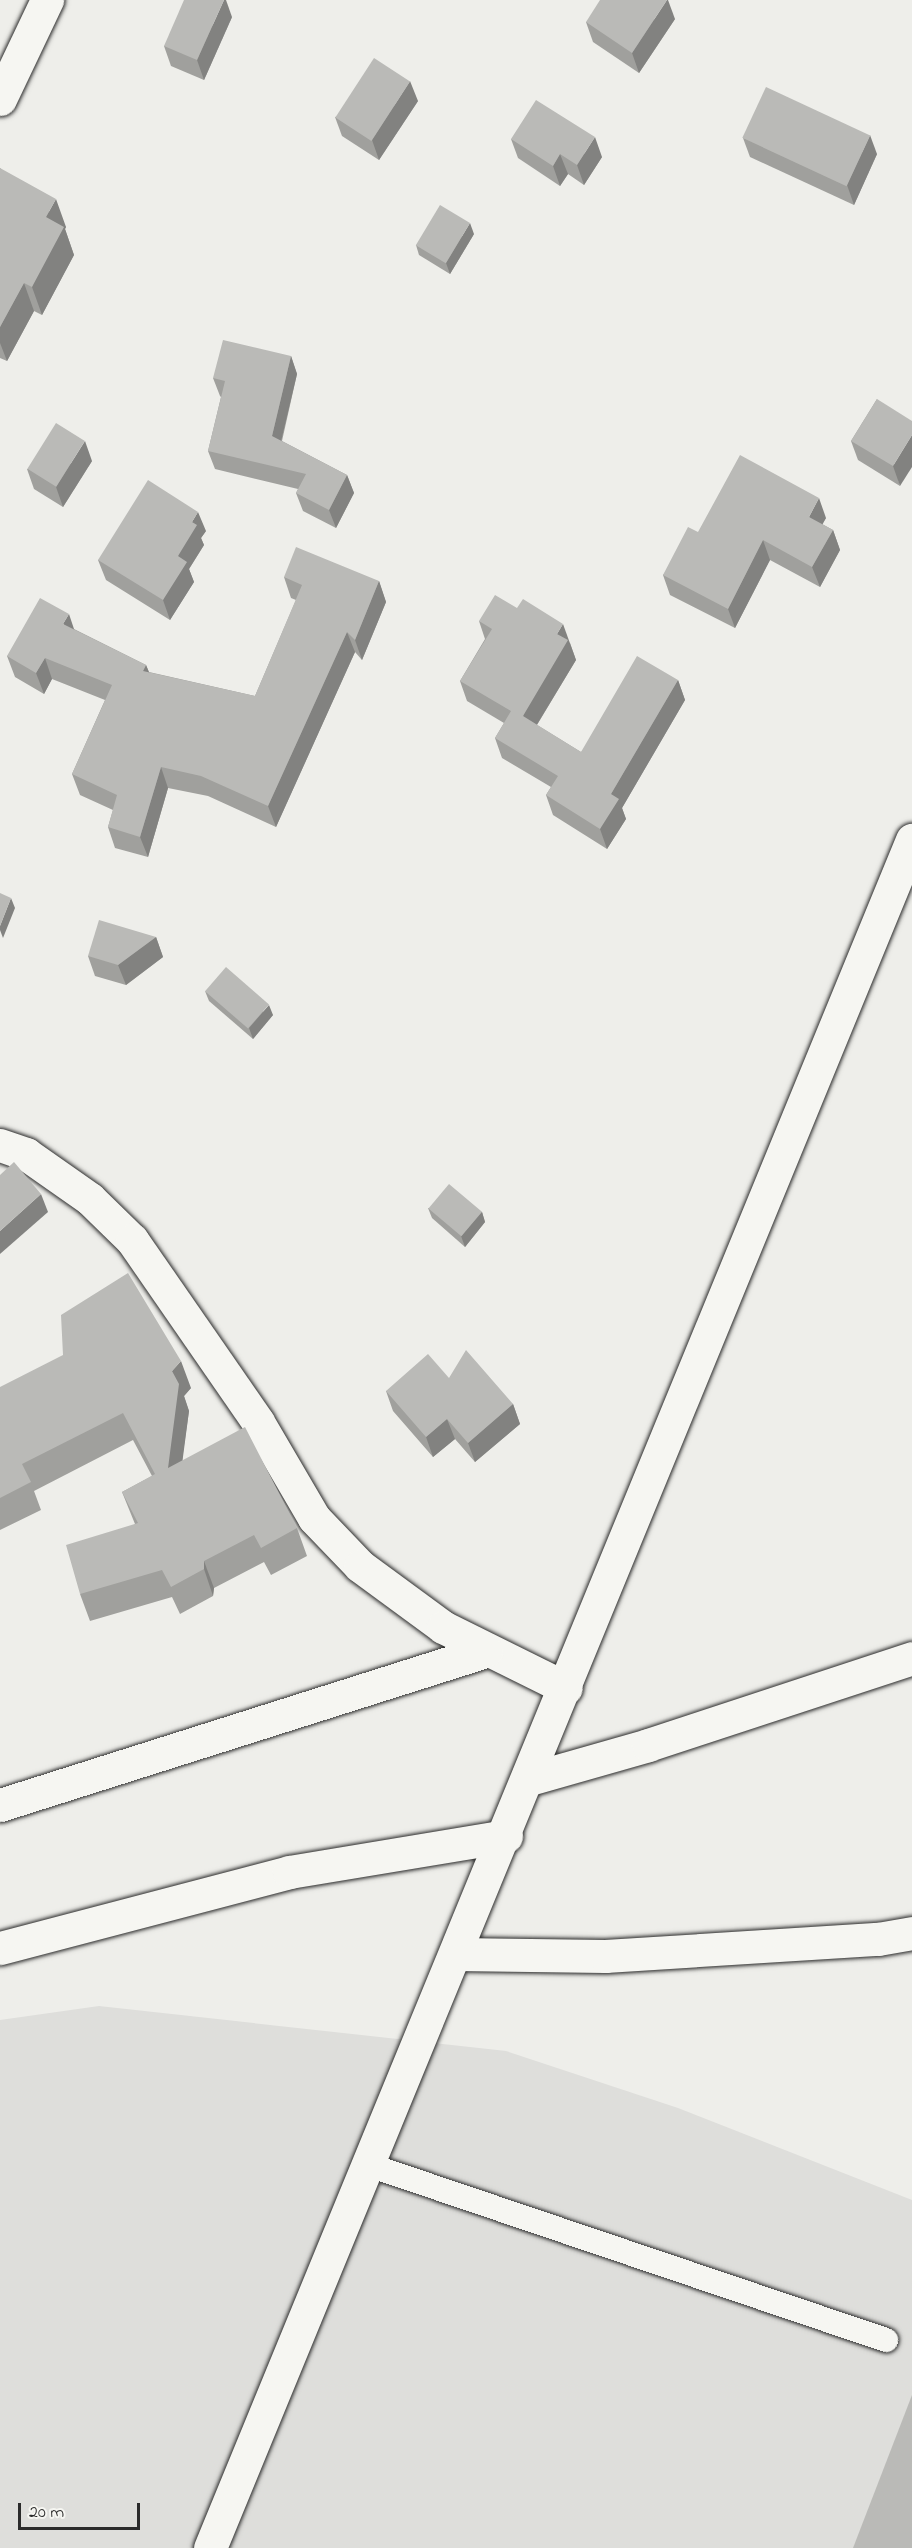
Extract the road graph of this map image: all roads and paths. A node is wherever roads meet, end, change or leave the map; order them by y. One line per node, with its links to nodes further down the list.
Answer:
1 (47, 0): 2 (street)
2 (0, 99)
3 (912, 840): 7 (street)
4 (0, 1144): 5 (street)
5 (486, 1651): 7 (street); 9 (street)
6 (912, 1658): 8 (street)
7 (566, 1688): 8 (street)
8 (529, 1779): 10 (street)
9 (0, 1805)
10 (506, 1836): 12 (street); 13 (street)
11 (912, 1933): 13 (street)
12 (0, 1948)
13 (456, 1954): 14 (street)
14 (369, 2165): 15 (lane); 16 (street)
15 (886, 2340)
16 (210, 2548)

